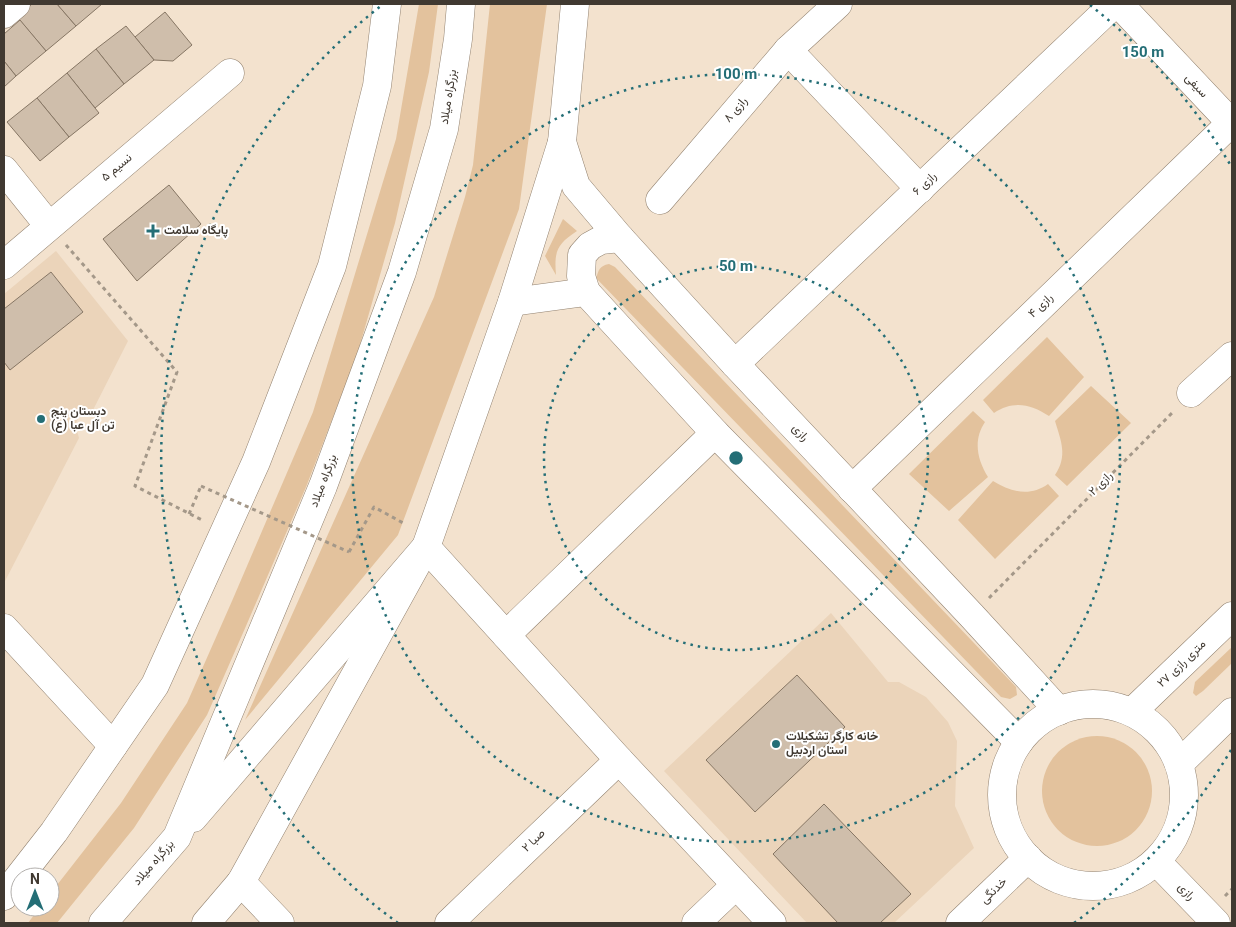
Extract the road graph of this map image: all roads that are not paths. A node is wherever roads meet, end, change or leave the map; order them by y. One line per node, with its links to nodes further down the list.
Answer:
1 (16, 4): 8 (main road)
2 (387, 4): 34 (main road)
3 (461, 4): 37 (main road, بزرگراه میلاد)
4 (575, 4): 12 (main road)
5 (838, 4): 9 (main road, رازی ۸)
6 (1114, 4): 14 (main road, رازی ۶)
7 (1119, 4): 11 (main road, سیفی)
8 (4, 14)
9 (788, 50): 14 (main road); 15 (main road, رازی ۸)
10 (230, 73): 16 (main road, نسیم ۵)
11 (1232, 123): 25 (main road, رازی ۴)
12 (562, 142): 17 (main road, رازی); 20 (main road)
13 (4, 170): 16 (main road)
14 (920, 189): 22 (main road, رازی ۶)
15 (660, 200)
16 (49, 226): 18 (main road, نسیم ۵)
17 (620, 238): 19 (main road); 22 (main road, رازی)
18 (4, 265)
19 (586, 292): 20 (main road); 24 (main road)
20 (512, 302): 26 (main road)
21 (1232, 356): 23 (main road)
22 (735, 364): 25 (main road, رازی)
23 (1190, 393)
24 (715, 432): 29 (main road); 33 (main road)
25 (852, 489): 30 (main road, رازی)
26 (428, 542): 29 (main road); 37 (main road); 40 (main road)
27 (1232, 616): 31 (main road, ۲۷ متری رازی)
28 (4, 628): 34 (main road)
29 (506, 635): 35 (main road)
30 (1059, 710): 31 (main road); 33 (main road)
31 (1132, 712): 36 (main road)
32 (1232, 712): 36 (main road)
33 (1019, 742): 38 (main road)
34 (113, 746): 42 (main road)
35 (619, 760): 41 (main road); 46 (main road, صبا ۲)
36 (1180, 764): 39 (main road)
37 (177, 837): 43 (main road, بزرگراه میلاد)
38 (1028, 858): 39 (main road); 49 (main road, خدنگی)
39 (1156, 861): 50 (main road, رازی)
40 (241, 882): 44 (main road); 45 (main road)
41 (736, 885): 47 (main road); 48 (main road)
42 (4, 896)
43 (102, 923)
44 (206, 923)
45 (280, 923)
46 (449, 923)
47 (696, 923)
48 (772, 923)
49 (960, 923)
50 (1216, 923)

